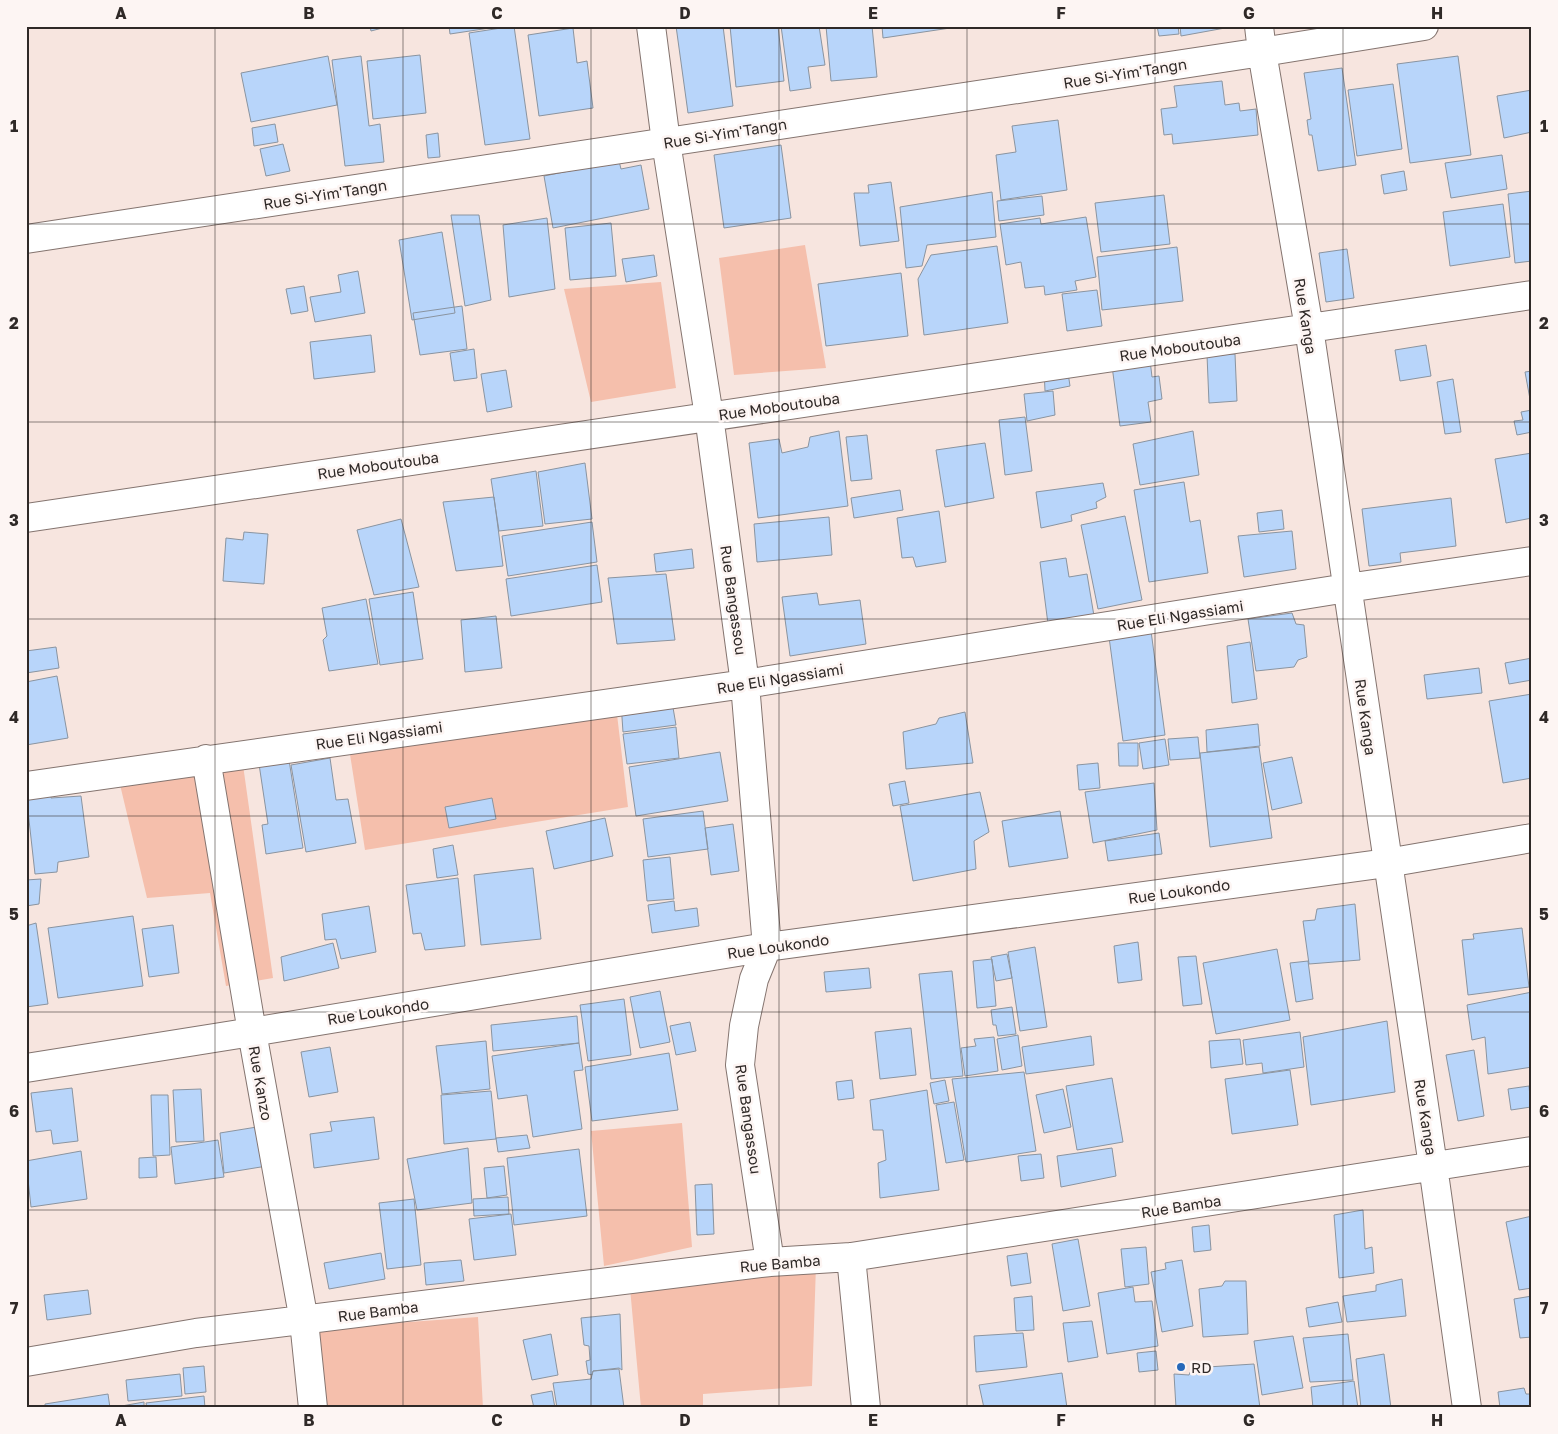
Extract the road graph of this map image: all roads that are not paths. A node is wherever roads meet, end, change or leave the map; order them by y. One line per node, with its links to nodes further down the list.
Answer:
1 (651, 26): 4 (street, Rue Bangassou)
2 (1424, 26): 3 (street, Rue Si-Yim'Tangn)
3 (1260, 39): 4 (street, Rue Si-Yim'Tangn); 7 (street, Rue Kanga)
4 (666, 142): 5 (street, Rue Si-Yim'Tangn); 8 (street, Rue Bangassou)
5 (26, 240)
6 (1532, 296): 7 (street, Rue Moboutouba)
7 (1308, 328): 8 (street, Rue Moboutouba); 11 (street, Rue Kanga)
8 (709, 416): 9 (street, Rue Moboutouba); 12 (street, Rue Bangassou)
9 (26, 518)
10 (1532, 561): 11 (street, Rue Eli Ngassiami)
11 (1347, 588): 12 (street, Rue Eli Ngassiami); 16 (street, Rue Kanga)
12 (745, 684): 13 (street, Rue Eli Ngassiami); 17 (street, Rue Bangassou)
13 (206, 759): 14 (street, Rue Eli Ngassiami); 18 (street, Rue Kanzo)
14 (26, 786)
15 (1532, 838): 16 (street, Rue Loukondo)
16 (1387, 863): 17 (street, Rue Loukondo); 21 (street, Rue Kanga)
17 (766, 947): 18 (street, Rue Loukondo); 23 (street, Rue Bangassou)
18 (252, 1032): 19 (street, Rue Loukondo); 24 (street, Rue Kanzo)
19 (26, 1068)
20 (1532, 1151): 21 (street, Rue Bamba)
21 (1433, 1166): 22 (street, Rue Bamba); 28 (street, Rue Kanga)
22 (851, 1257): 23 (street, Rue Bamba); 27 (street)
23 (770, 1262): 24 (street, Rue Bamba)
24 (304, 1321): 25 (street, Rue Bamba); 26 (street, Rue Kanzo)
25 (26, 1362)
26 (313, 1408)
27 (866, 1408)
28 (1467, 1408)

